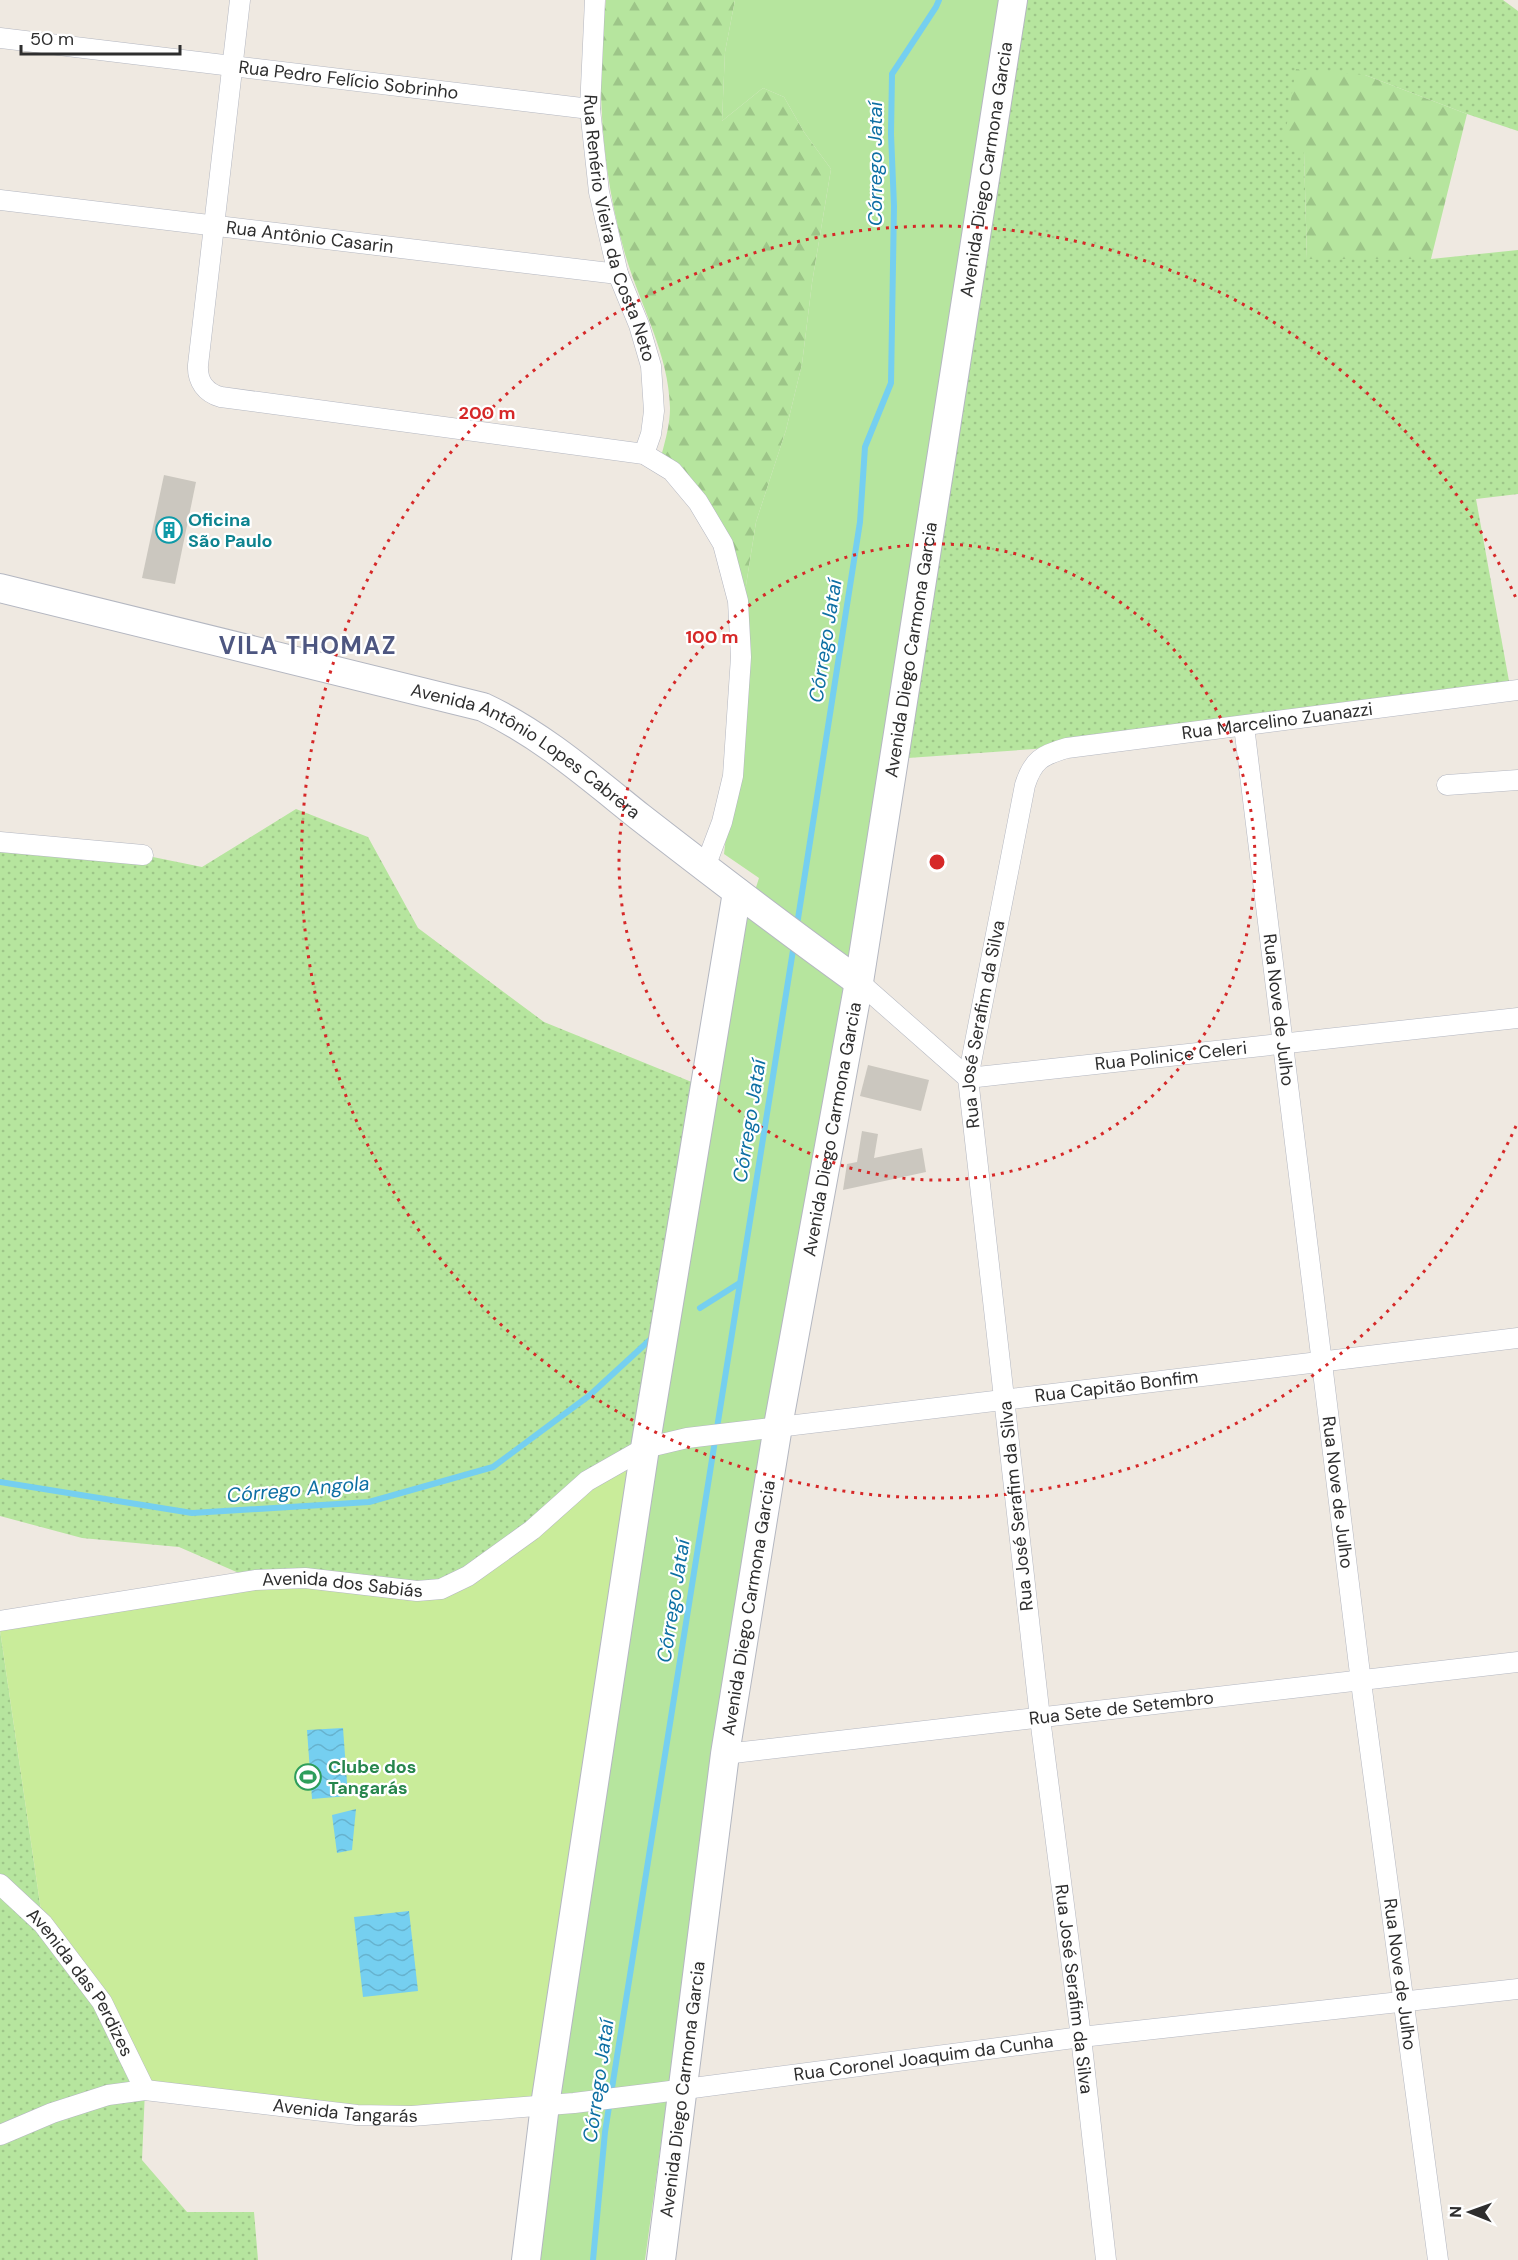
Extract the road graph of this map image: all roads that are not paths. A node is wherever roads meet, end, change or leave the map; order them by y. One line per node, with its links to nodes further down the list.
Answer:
1 (240, 0): 5 (street)
2 (596, 0): 6 (street, Rua Renério Vieira da Costa Neto)
3 (1013, 0): 21 (main road, Avenida Diego Carmona Garcia)
4 (0, 38): 5 (street, Rua Pedro Felício Sobrinho)
5 (232, 66): 6 (street, Rua Pedro Felício Sobrinho); 8 (street)
6 (590, 109): 9 (street, Rua Renério Vieira da Costa Neto)
7 (0, 200): 8 (street, Rua Antônio Casarin)
8 (214, 225): 9 (street, Rua Antônio Casarin); 10 (street)
9 (618, 274): 10 (street, Rua Renério Vieira da Costa Neto)
10 (644, 454): 19 (street)
11 (0, 588): 19 (main road, Avenida Antônio Lopes Cabrera)
12 (1518, 690): 13 (street, Rua Marcelino Zuanazzi)
13 (1244, 726): 14 (street, Rua Marcelino Zuanazzi); 23 (street, Rua Nove de Julho)
14 (1039, 759): 24 (street, Rua José Serafim da Silva)
15 (1518, 780): 16 (street)
16 (1447, 785)
17 (0, 842): 18 (street)
18 (143, 855)
19 (705, 867): 20 (main road, Avenida Antônio Lopes Cabrera)
20 (746, 899): 21 (main road, Avenida Antônio Lopes Cabrera); 29 (main road)
21 (852, 977): 24 (street, Avenida Antônio Lopes Cabrera); 28 (main road, Avenida Diego Carmona Garcia)
22 (1518, 1018): 23 (street, Rua Polinice Celeri)
23 (1282, 1045): 24 (street, Rua Polinice Celeri); 26 (street, Rua Nove de Julho)
24 (968, 1078): 27 (street, Rua José Serafim da Silva)
25 (1518, 1338): 26 (street, Rua Capitão Bonfim)
26 (1323, 1360): 27 (street, Rua Capitão Bonfim); 32 (street, Rua Nove de Julho)
27 (1005, 1400): 28 (street, Rua Capitão Bonfim); 33 (street, Rua José Serafim da Silva)
28 (778, 1426): 29 (street, Rua Capitão Bonfim); 34 (main road, Avenida Diego Carmona Garcia)
29 (645, 1448): 30 (street, Avenida dos Sabiás); 41 (main road)
30 (0, 1621)
31 (1518, 1662): 32 (street, Rua Sete de Setembro)
32 (1361, 1682): 33 (street, Rua Sete de Setembro); 37 (street, Rua Nove de Julho)
33 (1040, 1718): 34 (street, Rua Sete de Setembro); 38 (street, Rua José Serafim da Silva)
34 (725, 1754): 39 (main road, Avenida Diego Carmona Garcia)
35 (0, 1884): 40 (street, Avenida das Perdizes)
36 (1518, 1989): 37 (street, Rua Coronel Joaquim da Cunha)
37 (1404, 2003): 38 (street, Rua Coronel Joaquim da Cunha); 46 (street, Rua Nove de Julho)
38 (1081, 2037): 39 (street, Rua Coronel Joaquim da Cunha); 45 (street, Rua José Serafim da Silva)
39 (683, 2089): 41 (street, Rua Coronel Joaquim da Cunha); 44 (main road, Avenida Diego Carmona Garcia)
40 (145, 2090): 41 (street, Avenida Tangarás); 42 (street, Avenida Tangarás)
41 (545, 2105): 43 (main road)
42 (0, 2135)
43 (526, 2260)
44 (661, 2260)
45 (1106, 2260)
46 (1438, 2260)

